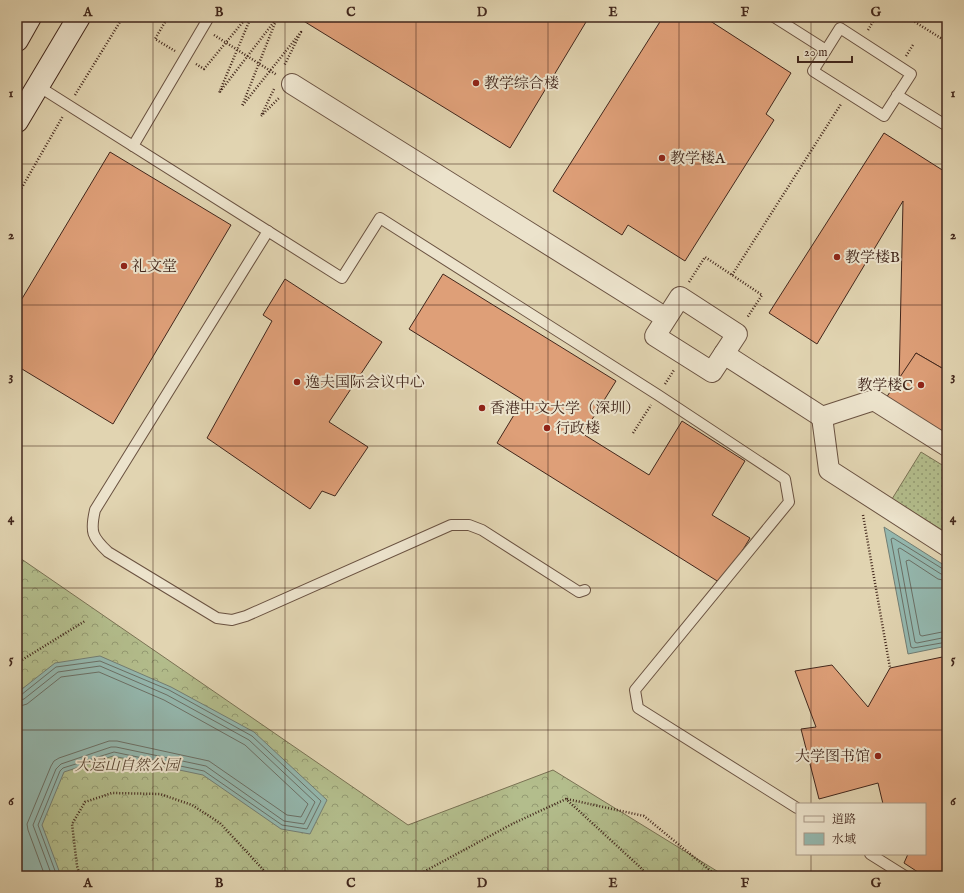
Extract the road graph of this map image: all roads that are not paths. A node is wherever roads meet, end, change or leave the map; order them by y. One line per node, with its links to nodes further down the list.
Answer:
1 (30, 17): 5 (main road)
2 (79, 17): 8 (main road)
3 (209, 17): 12 (lane)
4 (774, 17): 6 (lane)
5 (17, 40)
6 (826, 50): 9 (lane); 9 (lane)
7 (286, 80): 14 (street)
8 (38, 86): 10 (main road); 12 (lane)
9 (897, 95): 11 (lane)
10 (17, 121)
11 (947, 126)
12 (133, 146): 13 (lane)
13 (268, 231): 19 (lane); 20 (lane)
14 (666, 318): 15 (street); 15 (street)
15 (724, 354): 16 (street)
16 (822, 416): 17 (street); 18 (street)
17 (947, 446)
18 (947, 546)
19 (585, 590)
20 (796, 807)
21 (872, 855): 22 (lane)
22 (905, 876)

